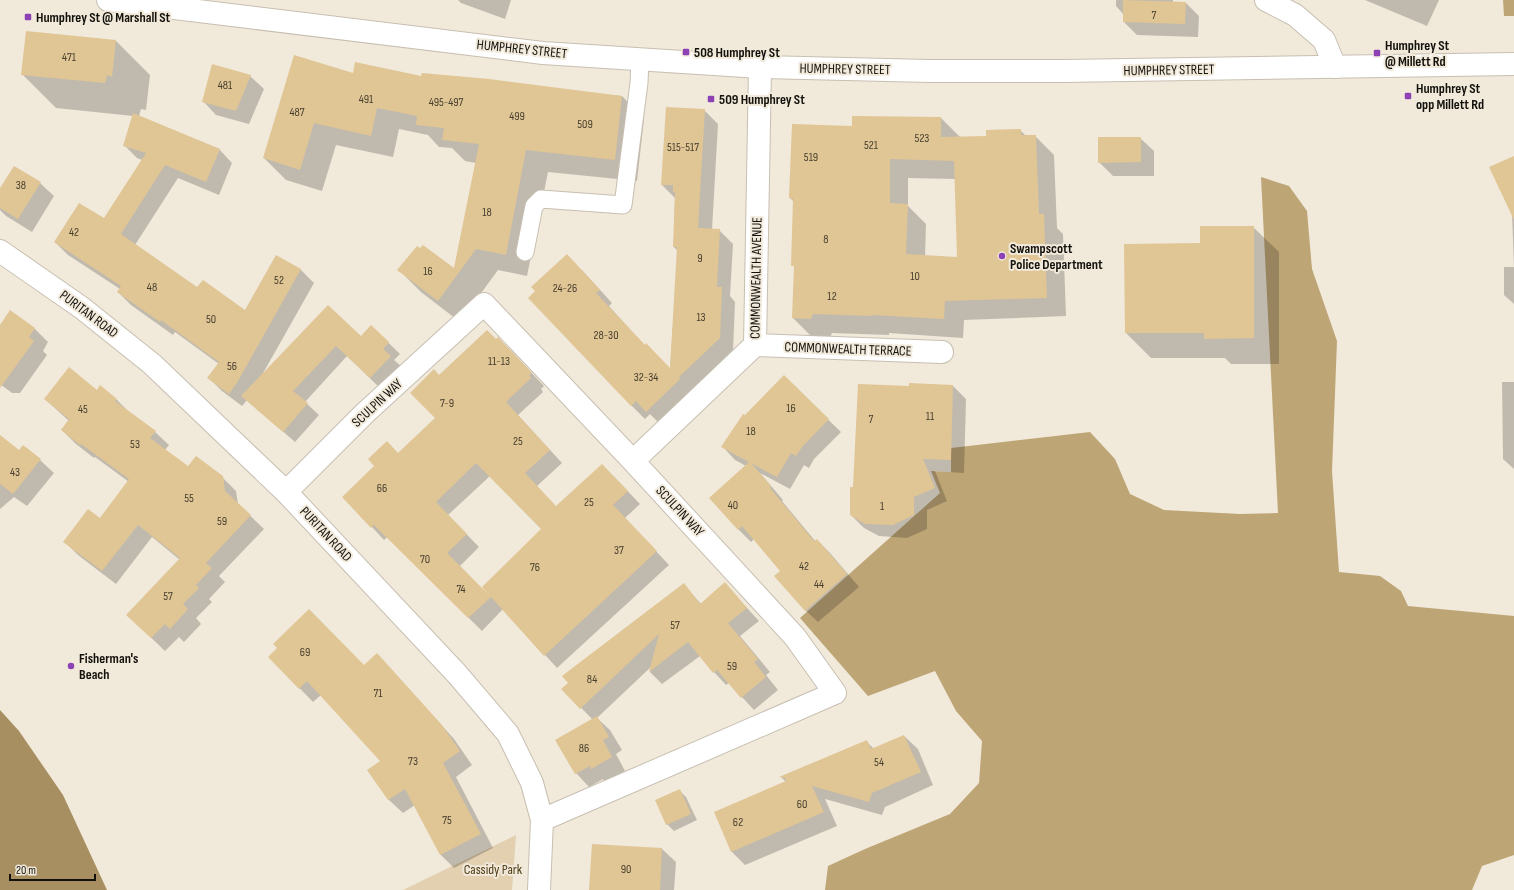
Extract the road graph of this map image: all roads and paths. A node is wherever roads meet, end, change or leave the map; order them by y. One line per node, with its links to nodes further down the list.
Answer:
1 (108, 0): 3 (street, HUMPHREY STREET)
2 (1266, 0): 6 (street)
3 (640, 59): 5 (street, HUMPHREY STREET); 8 (lane)
4 (1514, 64): 6 (street, HUMPHREY STREET)
5 (760, 67): 6 (street, HUMPHREY STREET); 9 (street, COMMONWEALTH AVENUE)
6 (1336, 67)
7 (0, 251): 12 (street, PURITAN ROAD)
8 (525, 252)
9 (755, 345): 10 (street, COMMONWEALTH TERRACE); 11 (street, COMMONWEALTH AVENUE)
10 (942, 352)
11 (633, 461): 12 (street, SCULPIN WAY); 13 (street, SCULPIN WAY)
12 (286, 492): 13 (street, PURITAN ROAD)
13 (542, 820): 14 (street, PURITAN ROAD)
14 (539, 890)

